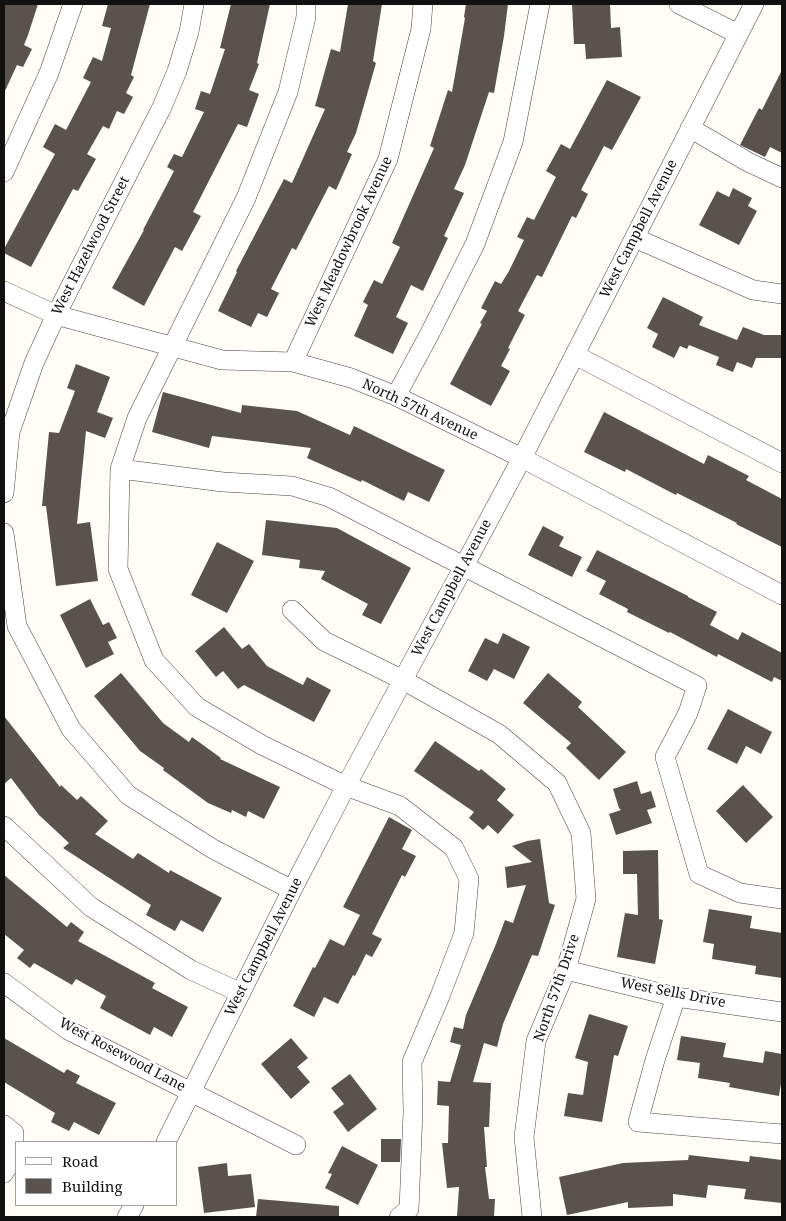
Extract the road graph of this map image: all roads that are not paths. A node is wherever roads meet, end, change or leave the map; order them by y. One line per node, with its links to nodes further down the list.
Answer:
1 (73, 4): 10 (street)
2 (194, 4): 15 (street, West Hazelwood Street)
3 (306, 4): 16 (street)
4 (423, 4): 18 (street, West Meadowbrook Avenue)
5 (540, 4): 19 (street)
6 (679, 4): 8 (street)
7 (754, 4): 8 (street, West Campbell Avenue)
8 (738, 34): 9 (street, West Campbell Avenue)
9 (690, 128): 11 (street); 12 (street, West Campbell Avenue)
10 (4, 172)
11 (782, 178)
12 (635, 238): 14 (street); 17 (street, West Campbell Avenue)
13 (4, 292): 15 (street, North 57th Avenue)
14 (782, 294)
15 (56, 315): 16 (street, North 57th Avenue); 23 (street, West Hazelwood Street)
16 (173, 347): 18 (street, North 57th Avenue); 22 (street)
17 (575, 356): 20 (street, West Campbell Avenue); 21 (street)
18 (293, 362): 19 (street, North 57th Avenue)
19 (396, 396): 20 (street, North 57th Avenue)
20 (522, 458): 25 (street, West Campbell Avenue); 26 (street, North 57th Avenue)
21 (782, 463)
22 (120, 469): 25 (street); 29 (street)
23 (4, 493)
24 (4, 533): 31 (street)
25 (464, 566): 28 (street, West Campbell Avenue); 32 (street)
26 (782, 595)
27 (292, 610): 28 (street, North 57th Drive)
28 (403, 680): 29 (street, West Campbell Avenue); 33 (street, North 57th Drive)
29 (346, 786): 31 (street, West Campbell Avenue); 46 (street)
30 (4, 826): 35 (street)
31 (292, 890): 35 (street, West Campbell Avenue)
32 (782, 899)
33 (566, 970): 36 (street, West Sells Drive); 47 (street, North 57th Drive)
34 (4, 983): 38 (street, West Rosewood Lane)
35 (241, 992): 38 (street, West Campbell Avenue)
36 (676, 997): 37 (street, West Sells Drive); 40 (street)
37 (782, 1012)
38 (192, 1092): 41 (street, West Campbell Avenue); 42 (street, West Rosewood Lane)
39 (4, 1125): 43 (street)
40 (782, 1134)
41 (167, 1141)
42 (296, 1145)
43 (4, 1173)
44 (133, 1206): 45 (street)
45 (127, 1217)
46 (399, 1217)
47 (532, 1217)

